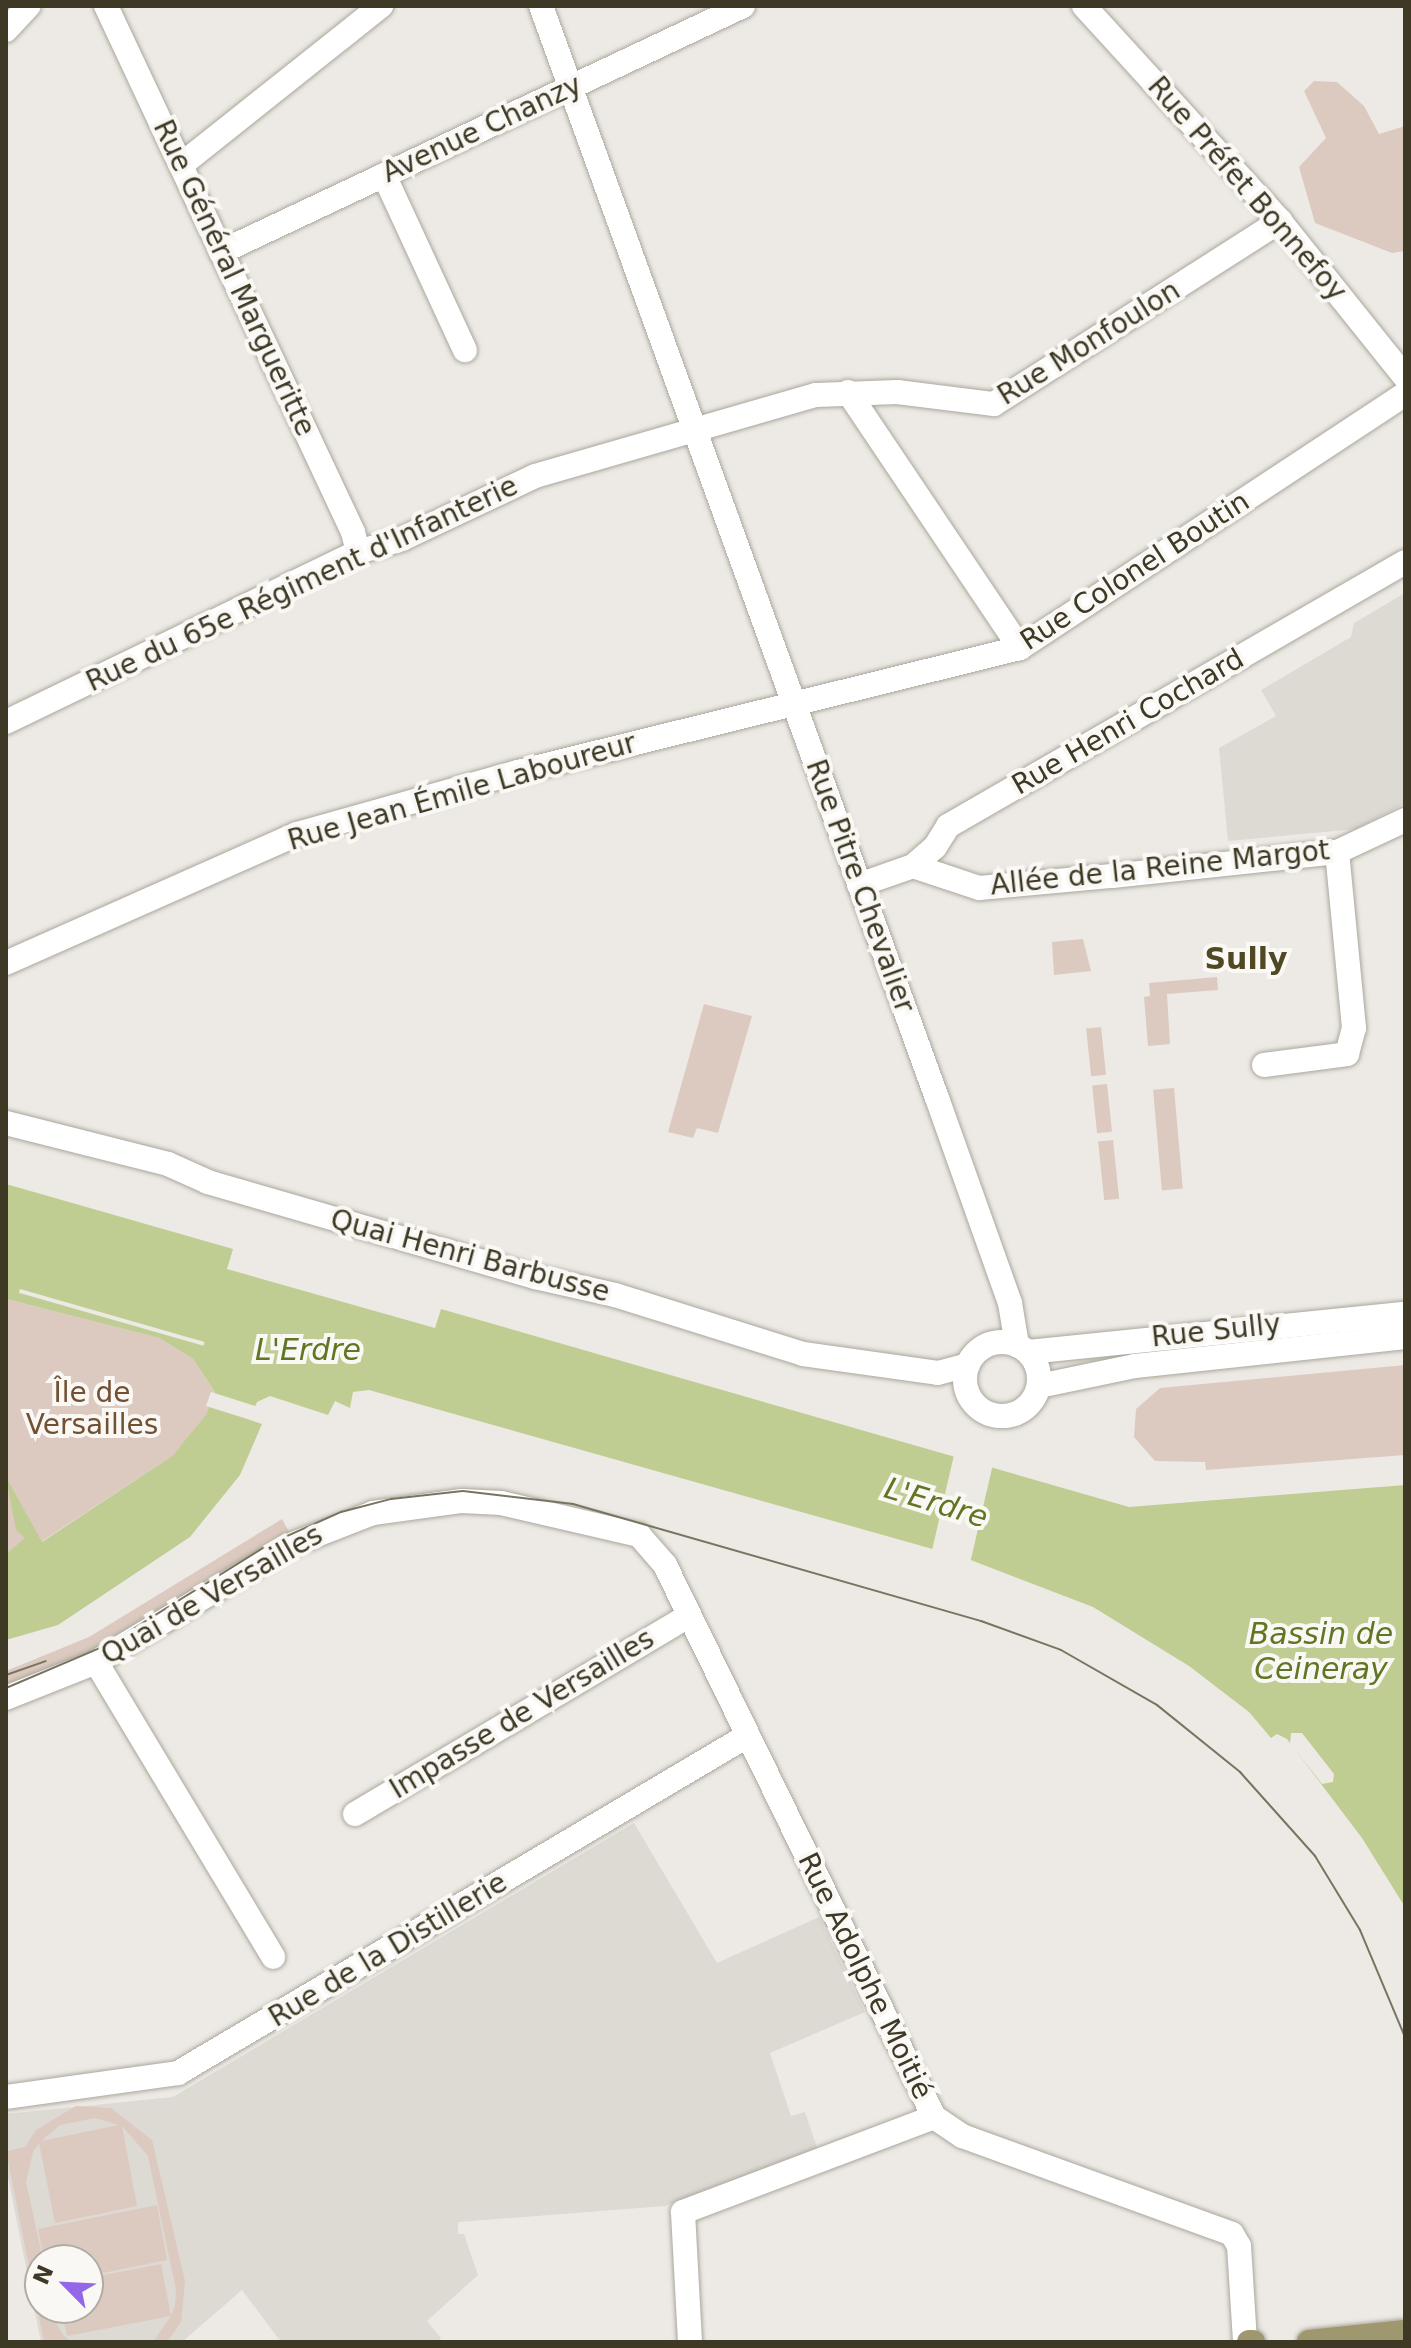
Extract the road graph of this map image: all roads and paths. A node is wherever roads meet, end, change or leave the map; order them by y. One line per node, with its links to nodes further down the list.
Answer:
1 (28, 6): 7 (street)
2 (106, 6): 9 (street, Rue Général Margueritte)
3 (381, 6): 9 (street)
4 (541, 6): 8 (street, Rue Pitre Chevalier)
5 (743, 6): 8 (street, Avenue Chanzy)
6 (1084, 6): 11 (street, Rue Préfet Bonnefoy)
7 (6, 30)
8 (570, 87): 10 (street, Avenue Chanzy); 17 (street, Rue Pitre Chevalier)
9 (181, 165): 12 (street, Rue Général Margueritte)
10 (384, 175): 12 (street, Avenue Chanzy); 13 (street)
11 (1280, 221): 14 (street, Rue Préfet Bonnefoy); 15 (street, Rue Monfoulon)
12 (221, 252): 18 (street, Rue Général Margueritte)
13 (465, 350)
14 (1405, 377)
15 (848, 392): 17 (street, Rue Monfoulon); 20 (street)
16 (1405, 394): 20 (street, Rue Colonel Boutin)
17 (695, 430): 18 (street, Rue du 65e Régiment d'Infanterie); 21 (street, Rue Pitre Chevalier)
18 (358, 552): 22 (street, Rue du 65e Régiment d'Infanterie)
19 (1405, 562): 25 (street, Rue Henri Cochard)
20 (1020, 648): 21 (street, Rue Colonel Boutin)
21 (794, 703): 26 (street, Rue Pitre Chevalier); 27 (street, Rue Jean Émile Laboureur)
22 (6, 722)
23 (1405, 820): 24 (street, Allée de la Reine Margot)
24 (1337, 852): 25 (street, Allée de la Reine Margot); 28 (street)
25 (913, 866): 26 (street, Rue Henri Cochard)
26 (859, 885): 32 (street, Rue Pitre Chevalier)
27 (6, 963)
28 (1264, 1065)
29 (6, 1123): 34 (street, Quai Henri Barbusse)
30 (1405, 1314): 32 (street, Rue Sully)
31 (1405, 1337): 35 (street, Rue Sully)
32 (1022, 1349): 33 (street); 35 (street)
33 (968, 1365): 34 (street, Quai Henri Barbusse); 36 (street)
34 (938, 1373): 36 (street, Quai Henri Barbusse)
35 (1039, 1386): 36 (street)
36 (970, 1396)
37 (654, 1547): 38 (street, Rue Adolphe Moitié); 39 (street, Quai de Versailles)
38 (689, 1616): 41 (street, Rue Adolphe Moitié); 42 (street, Impasse de Versailles)
39 (96, 1662): 40 (street, Quai de Versailles); 43 (street)
40 (6, 1698)
41 (747, 1736): 44 (street, Rue de la Distillerie); 45 (street, Rue Adolphe Moitié)
42 (355, 1814)
43 (273, 1957)
44 (6, 2097)
45 (934, 2117): 47 (street); 48 (street, Rue Adolphe Moitié)
46 (1405, 2332): 49 (main road)
47 (690, 2342)
48 (1250, 2342)
49 (1309, 2342)

